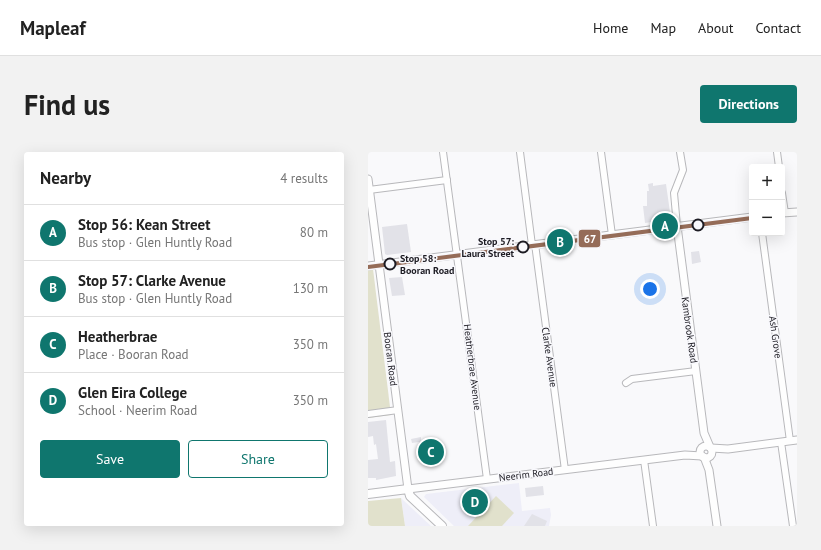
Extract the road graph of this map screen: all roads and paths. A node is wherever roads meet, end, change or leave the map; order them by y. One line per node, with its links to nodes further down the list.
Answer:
1 (444, 152): 8 (street, Heatherbrae Avenue)
2 (520, 152): 16 (street, Clarke Avenue)
3 (601, 152): 14 (street)
4 (680, 152): 13 (street)
5 (777, 152): 6 (street)
6 (779, 164)
7 (368, 179): 9 (street, Booran Road)
8 (447, 180): 9 (street); 17 (street, Heatherbrae Avenue)
9 (369, 190): 18 (street, Booran Road)
10 (797, 212): 11 (street)
11 (785, 213)
12 (749, 217): 13 (street)
13 (677, 226): 14 (street); 20 (street, Kambrook Road)
14 (612, 235): 16 (street)
15 (762, 236): 24 (street, Ash Grove)
16 (534, 245): 17 (street); 28 (street, Clarke Avenue)
17 (458, 254): 18 (street); 29 (street, Heatherbrae Avenue)
18 (379, 264): 19 (street); 22 (street, Booran Road)
19 (368, 266)
20 (696, 371): 21 (street); 26 (street, Kambrook Road)
21 (626, 383)
22 (398, 410): 23 (street); 30 (street, Booran Road)
23 (368, 414)
24 (794, 441): 25 (street, Neerim Road)
25 (781, 442): 26 (street, Neerim Road); 35 (street)
26 (707, 452): 27 (street, Neerim Road); 34 (street)
27 (644, 460): 28 (street, Neerim Road); 33 (street)
28 (565, 470): 29 (street, Neerim Road)
29 (488, 479): 30 (street, Neerim Road)
30 (408, 489): 31 (main road, Neerim Road); 32 (main road, Booran Road)
31 (368, 494)
32 (442, 526)
33 (653, 526)
34 (717, 526)
35 (793, 526)

